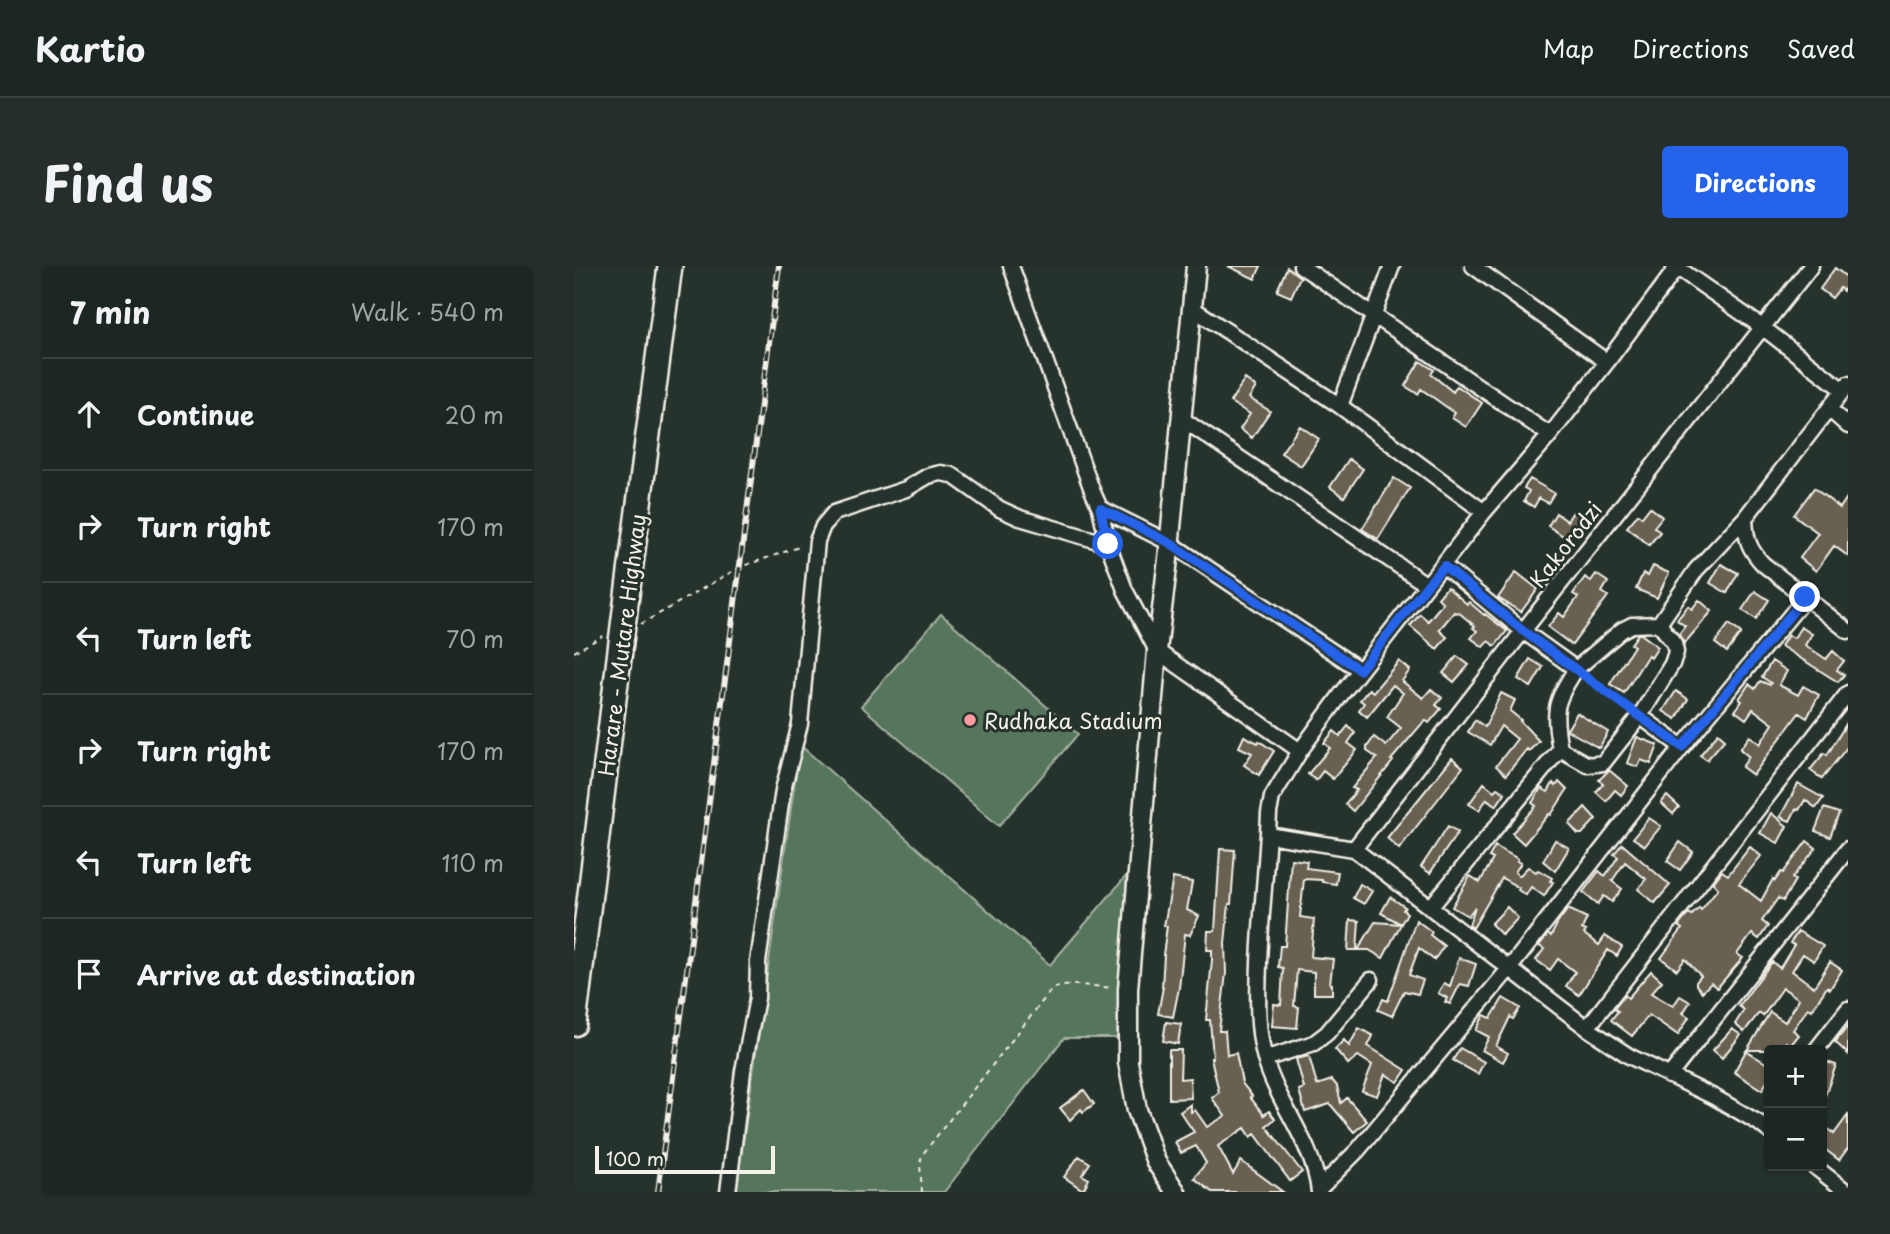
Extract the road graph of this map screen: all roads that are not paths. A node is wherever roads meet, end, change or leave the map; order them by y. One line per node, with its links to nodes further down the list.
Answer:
1 (670, 266): 45 (highway, Harare - Mutare Highway)
2 (1011, 266): 19 (street)
3 (1196, 266): 9 (street)
4 (1301, 266): 10 (street)
5 (1392, 266): 10 (street)
6 (1473, 266): 12 (street)
7 (1677, 266): 11 (street); 12 (street)
8 (1811, 266): 11 (street, Kakorodzi)
9 (1192, 308): 14 (street); 16 (street)
10 (1374, 316): 14 (street); 18 (street)
11 (1762, 327): 13 (street); 28 (street, Kakorodzi)
12 (1607, 362): 18 (street)
13 (1845, 387): 15 (street)
14 (1340, 406): 20 (street)
15 (1829, 409): 17 (street); 21 (street)
16 (1182, 419): 22 (street); 25 (street)
17 (1848, 426)
18 (1550, 435): 20 (street)
19 (1100, 508): 22 (street); 23 (street)
20 (1484, 512): 24 (street)
21 (1745, 518): 26 (street); 27 (street)
22 (1170, 543): 30 (street); 32 (street)
23 (1108, 544): 30 (street); 54 (street)
24 (1444, 566): 25 (street); 28 (street)
25 (1427, 585): 32 (street)
26 (1805, 597): 29 (street); 35 (street)
27 (1659, 624): 31 (street); 34 (street)
28 (1523, 631): 31 (street); 39 (street, Kakorodzi)
29 (1848, 631)
30 (1157, 651): 37 (street); 55 (street)
31 (1576, 669): 36 (street)
32 (1360, 670): 37 (street)
33 (1848, 693): 46 (street)
34 (1640, 716): 35 (street); 36 (street)
35 (1682, 747): 42 (street)
36 (1560, 749): 41 (street)
37 (1300, 751): 38 (street)
38 (1268, 835): 39 (street); 48 (street)
39 (1354, 849): 41 (street)
40 (1848, 849): 49 (street)
41 (1430, 908): 42 (street)
42 (1510, 969): 46 (street); 53 (street)
43 (1371, 980): 48 (street)
44 (1848, 1009): 47 (street)
45 (574, 1024)
46 (1587, 1028): 49 (street)
47 (1820, 1045)
48 (1265, 1059): 53 (street)
49 (1670, 1076): 50 (street)
50 (1764, 1127)
51 (1821, 1171): 52 (street)
52 (1847, 1190)
53 (1319, 1191)
54 (728, 1192)
55 (1176, 1192)

